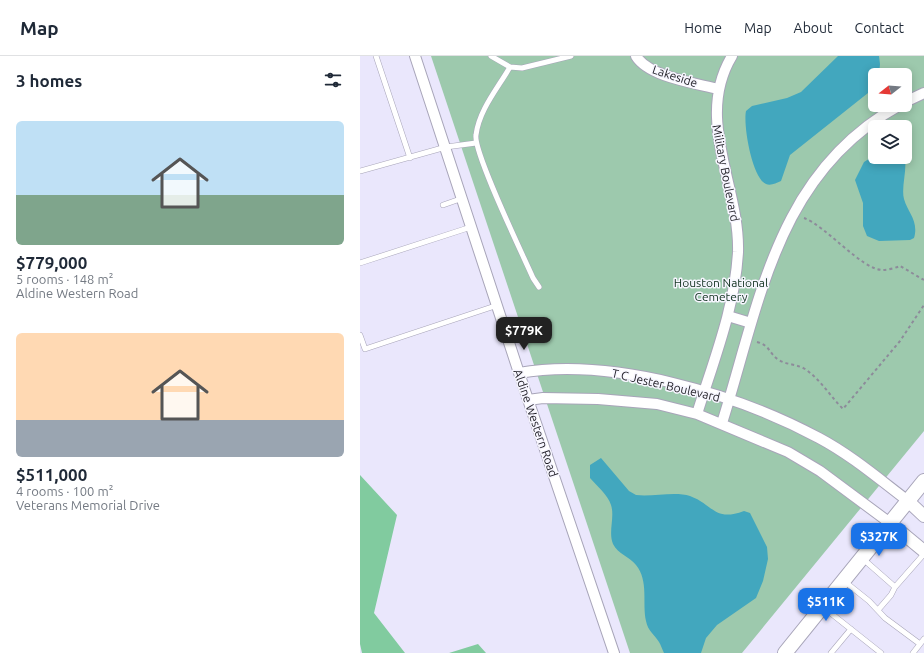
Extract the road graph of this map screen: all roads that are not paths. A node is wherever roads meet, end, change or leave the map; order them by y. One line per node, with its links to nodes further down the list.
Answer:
1 (376, 56): 14 (lane)
2 (415, 56): 13 (street, Aldine Western Road)
3 (491, 56): 7 (lane)
4 (571, 56): 7 (lane)
5 (636, 56): 8 (street, Lakeside)
6 (732, 56): 8 (street, Military Boulevard)
7 (510, 67): 12 (lane)
8 (718, 89): 22 (street, Military Boulevard)
9 (924, 92): 10 (street)
10 (912, 98)
11 (889, 112): 23 (street)
12 (476, 143): 13 (lane); 20 (lane)
13 (446, 147): 14 (lane); 16 (street, Aldine Western Road)
14 (410, 158): 15 (lane)
15 (360, 171)
16 (463, 198): 17 (lane); 18 (street, Aldine Western Road)
17 (443, 205)
18 (472, 227): 19 (lane); 21 (street, Aldine Western Road)
19 (360, 263)
20 (539, 287)
21 (498, 306): 24 (lane); 25 (street, Aldine Western Road)
22 (728, 316): 23 (street); 26 (street, Military Boulevard)
23 (751, 323): 27 (street)
24 (360, 335)
25 (519, 373): 26 (street, T C Jester Boulevard); 28 (street, Aldine Western Road)
26 (704, 391): 27 (street, T C Jester Boulevard); 29 (street, Military Boulevard)
27 (729, 399): 30 (street); 32 (street, T C Jester Boulevard)
28 (528, 400): 29 (street, T C Jester Boulevard); 44 (street, Aldine Western Road)
29 (697, 414): 30 (street, T C Jester Boulevard)
30 (722, 423): 34 (street, T C Jester Boulevard)
31 (924, 481): 32 (main road)
32 (908, 501): 33 (street, T C Jester Boulevard); 34 (main road)
33 (924, 516)
34 (890, 523): 35 (street, T C Jester Boulevard); 36 (main road)
35 (924, 553): 38 (lane)
36 (862, 558): 37 (main road); 38 (lane)
37 (843, 580): 39 (main road); 40 (lane)
38 (895, 587): 40 (lane)
39 (822, 607): 41 (lane); 45 (main road)
40 (878, 610): 43 (lane)
41 (851, 629): 46 (lane); 47 (lane)
42 (924, 639): 43 (lane)
43 (920, 644): 48 (lane)
44 (614, 653)
45 (784, 653)
46 (832, 653)
47 (881, 653)
48 (913, 653)

